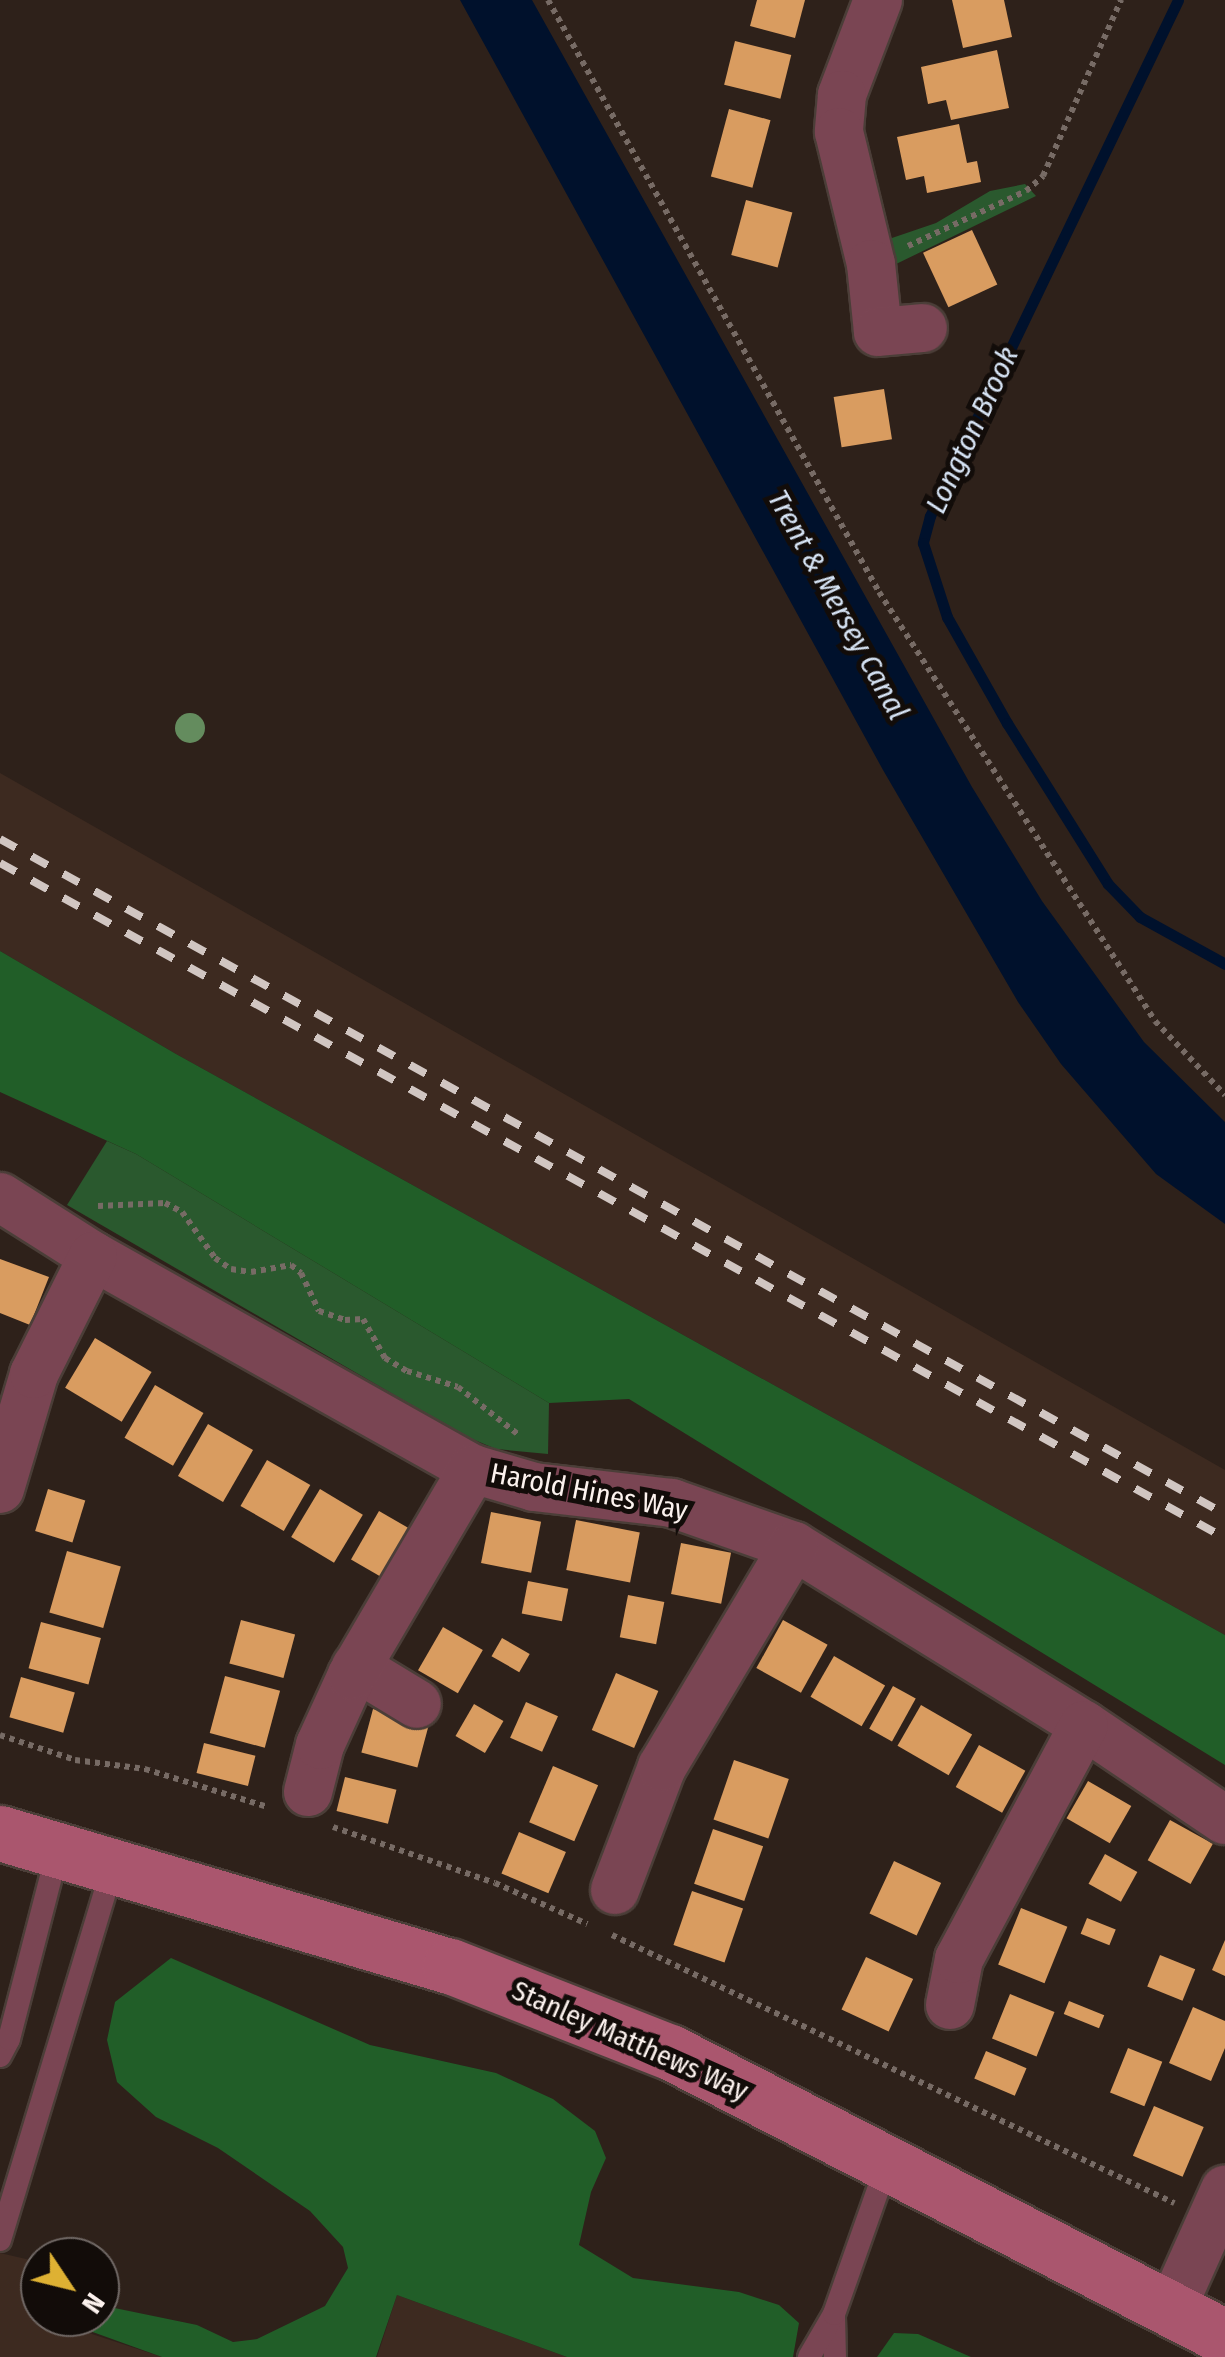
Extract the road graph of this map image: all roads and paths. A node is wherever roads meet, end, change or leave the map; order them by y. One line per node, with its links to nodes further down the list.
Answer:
1 (548, 0): 6 (path)
2 (878, 0): 4 (street)
3 (1121, 0): 4 (path)
4 (870, 264): 5 (street)
5 (881, 333)
6 (1225, 1095)
7 (0, 1197): 8 (street, Harold Hines Way)
8 (78, 1247): 9 (street, Harold Hines Way); 10 (path); 11 (street)
9 (473, 1470): 10 (street, Harold Hines Way); 13 (street)
10 (534, 1487): 12 (street, Harold Hines Way)
11 (0, 1489)
12 (794, 1546): 15 (street, Harold Hines Way); 22 (street)
13 (356, 1666): 14 (street); 17 (street)
14 (417, 1704)
15 (1084, 1726): 18 (street, Harold Hines Way); 23 (street)
16 (0, 1735): 17 (path)
17 (302, 1808): 22 (path)
18 (1225, 1820)
19 (0, 1833): 20 (main road, Stanley Matthews Way)
20 (58, 1849): 21 (main road, Stanley Matthews Way); 24 (lane)
21 (113, 1865): 25 (main road, Stanley Matthews Way); 27 (lane)
22 (606, 1917): 26 (path)
23 (950, 2005)
24 (0, 2056)
25 (888, 2160): 28 (main road, Stanley Matthews Way); 29 (lane)
26 (1218, 2206): 28 (street)
27 (0, 2240)
28 (1170, 2310): 30 (main road, Stanley Matthews Way)
29 (834, 2314): 31 (lane); 32 (lane)
30 (1225, 2337)
31 (809, 2357)
32 (835, 2357)

